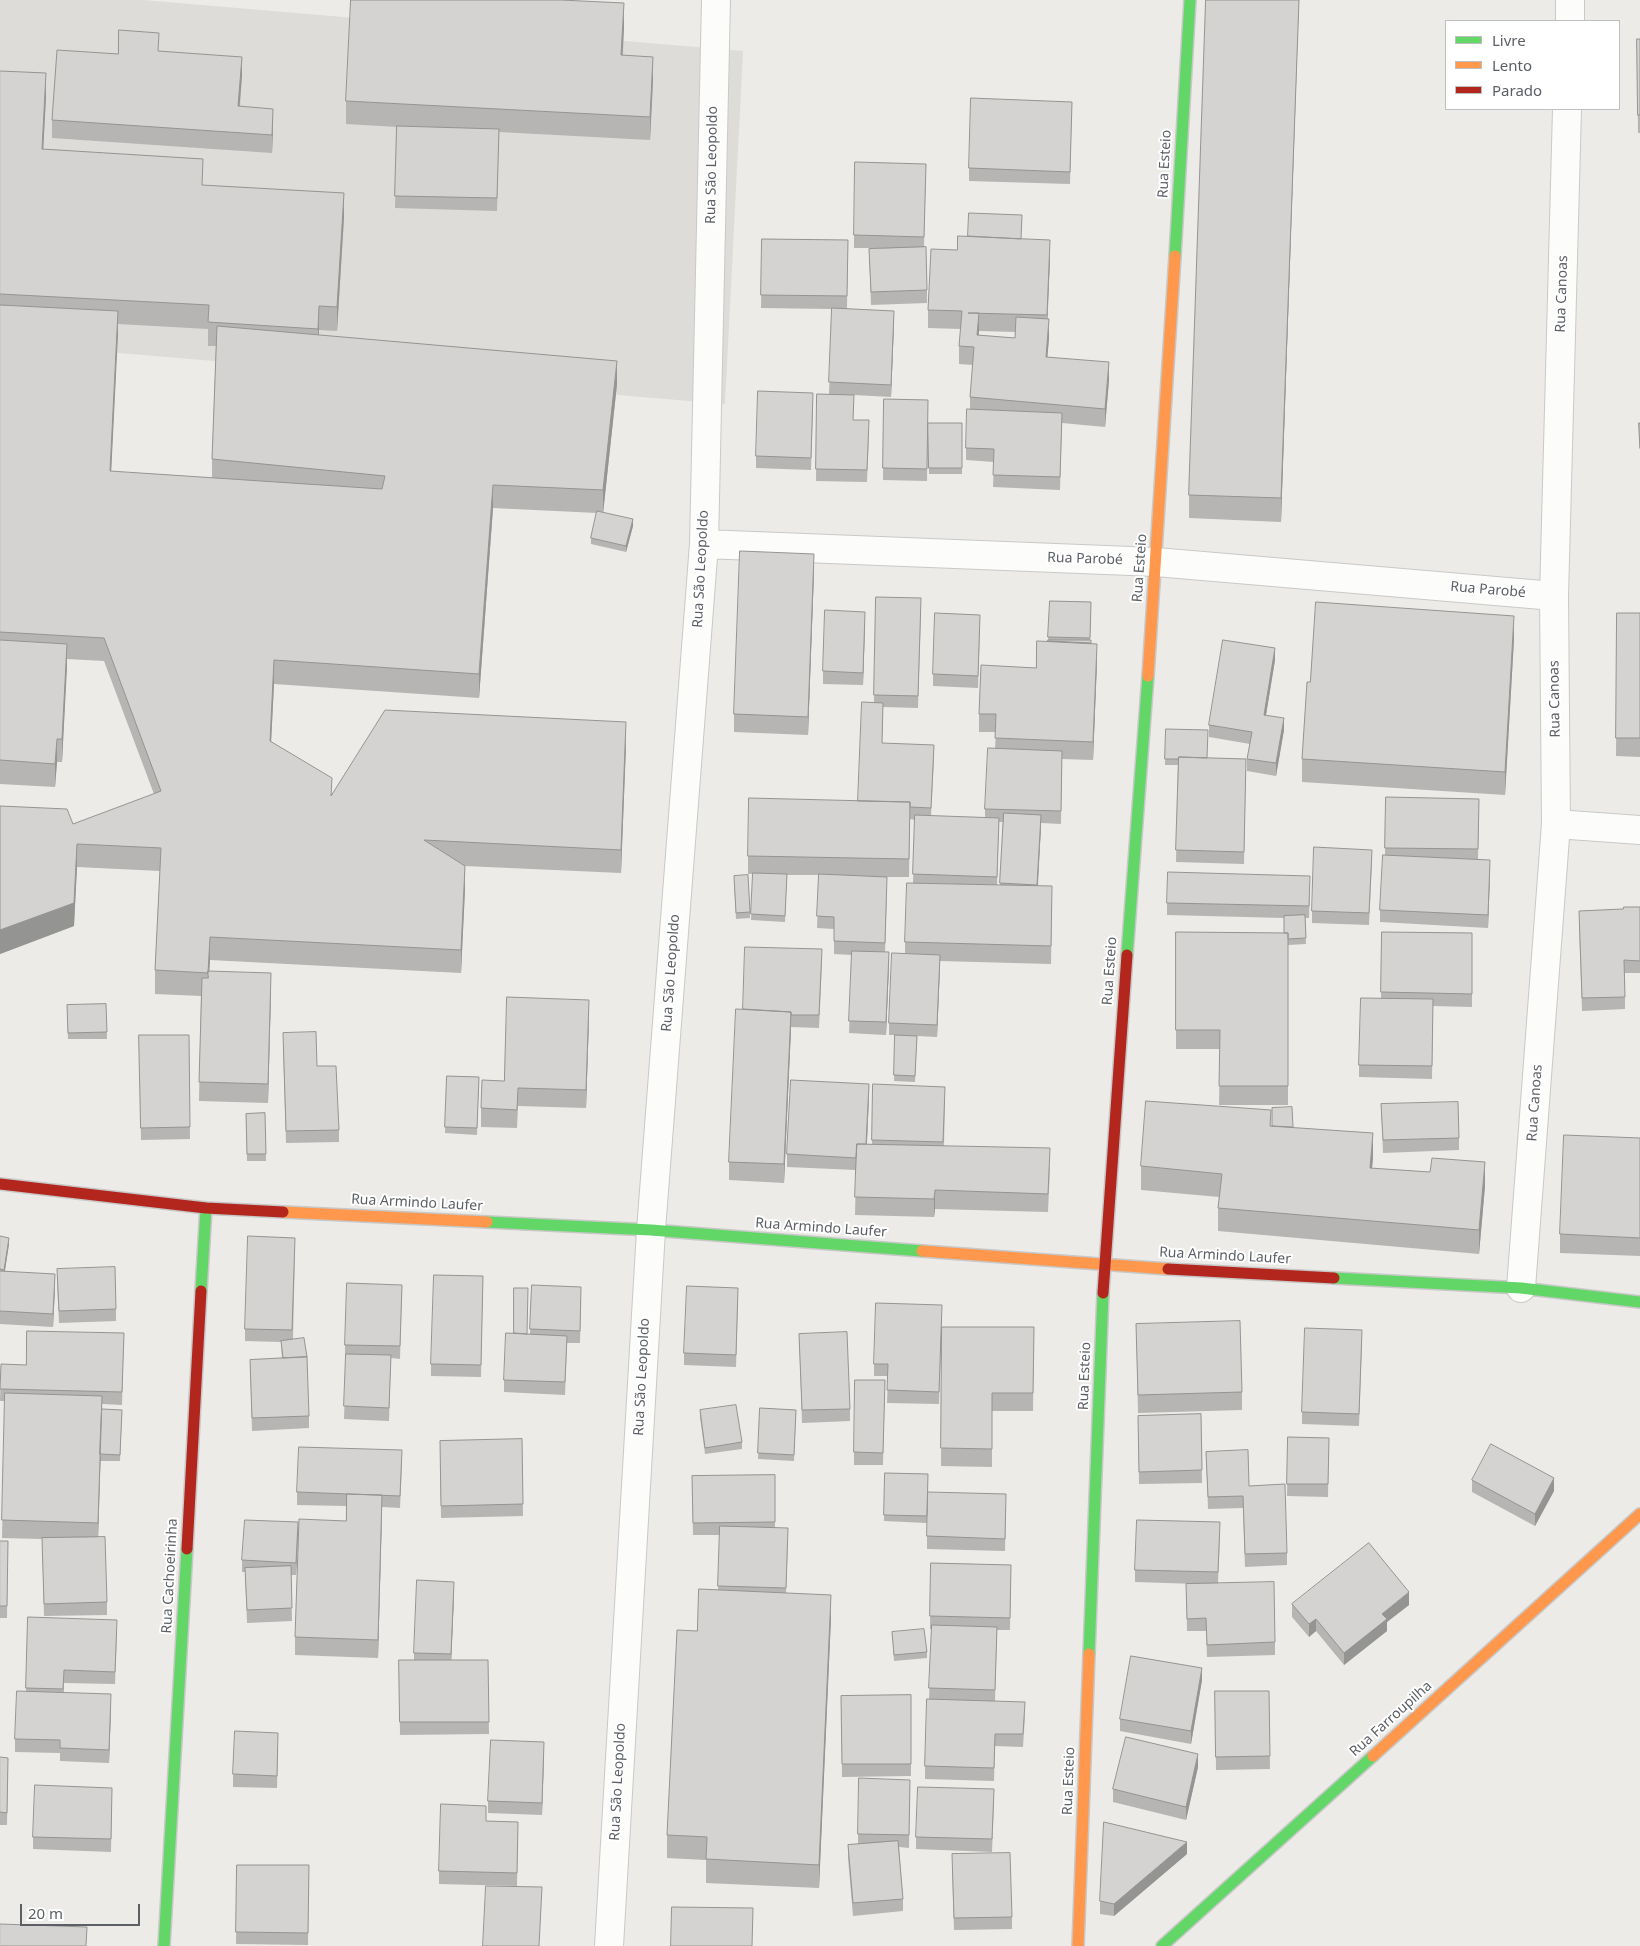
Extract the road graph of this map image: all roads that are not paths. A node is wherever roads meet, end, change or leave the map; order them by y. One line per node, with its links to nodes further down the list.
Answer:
1 (716, 0): 6 (street, Rua São Leopoldo)
2 (1190, 0): 7 (street, Rua Esteio)
3 (1570, 0): 4 (street)
4 (1570, 20)
5 (1567, 110): 8 (street, Rua Canoas)
6 (704, 544): 7 (street, Rua Parobé); 13 (street, Rua São Leopoldo)
7 (1156, 562): 8 (street, Rua Parobé); 14 (street, Rua Esteio)
8 (1554, 596): 9 (street, Rua Canoas)
9 (1556, 824): 10 (street); 15 (street, Rua Canoas)
10 (1640, 830)
11 (0, 1184): 12 (street, Rua Armindo Laufer)
12 (206, 1208): 13 (street, Rua Armindo Laufer); 18 (street, Rua Cachoeirinha)
13 (651, 1230): 14 (street, Rua Armindo Laufer); 19 (street, Rua São Leopoldo)
14 (1104, 1265): 15 (street, Rua Armindo Laufer); 20 (street, Rua Esteio)
15 (1521, 1288): 16 (street, Rua Armindo Laufer)
16 (1640, 1302)
17 (1640, 1514): 21 (street, Rua Farroupilha)
18 (164, 1946)
19 (609, 1946)
20 (1078, 1946)
21 (1162, 1946)

